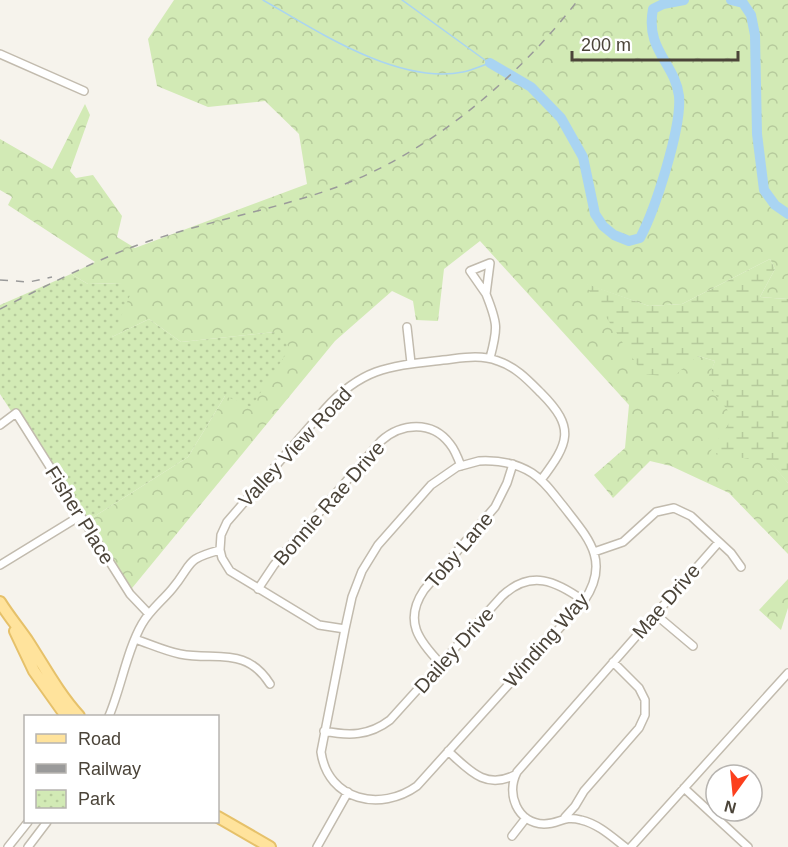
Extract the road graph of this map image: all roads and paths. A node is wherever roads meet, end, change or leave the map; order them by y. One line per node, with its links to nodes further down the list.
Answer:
1 (0, 54): 2 (street)
2 (84, 91)
3 (486, 294): 5 (street)
4 (407, 327): 6 (street)
5 (490, 358): 6 (street, Valley View Road); 10 (street, Valley View Road)
6 (411, 363): 13 (street, Valley View Road)
7 (0, 426): 11 (street, Fisher Place)
8 (513, 464): 9 (street); 10 (street); 26 (street, Toby Lane)
9 (461, 466): 17 (street, Bonnie Rae Drive); 22 (street)
10 (541, 480): 14 (street)
11 (80, 516): 15 (street); 20 (street, Fisher Place)
12 (719, 542): 14 (street); 16 (street); 21 (street, Mae Drive)
13 (220, 550): 17 (street); 20 (street)
14 (594, 552): 18 (street, Winding Way)
15 (0, 565)
16 (741, 567)
17 (258, 589): 22 (street)
18 (584, 601): 26 (street, Dailey Drive); 34 (street, Winding Way)
19 (0, 602): 28 (main road)
20 (148, 614): 23 (street)
21 (655, 614): 24 (street); 25 (street, Mae Drive)
22 (345, 629): 33 (street)
23 (135, 639): 29 (street); 32 (street)
24 (693, 646)
25 (613, 662): 35 (street, Mae Drive); 38 (street)
26 (441, 664): 33 (street, Dailey Drive)
27 (788, 674): 36 (street)
28 (47, 683): 30 (main road); 31 (main road)
29 (270, 684)
30 (65, 715)
31 (77, 715)
32 (110, 715)
33 (324, 731): 37 (street)
34 (448, 752): 35 (street); 37 (street, Winding Way)
35 (515, 775): 39 (street)
36 (684, 788): 49 (street); 50 (street)
37 (348, 792): 47 (street)
38 (566, 817): 39 (street); 48 (street)
39 (526, 818): 43 (street)
40 (221, 820): 46 (main road)
41 (27, 823): 44 (street)
42 (46, 823): 45 (street)
43 (512, 836)
44 (8, 847)
45 (28, 847)
46 (270, 847)
47 (317, 847)
48 (625, 847)
49 (631, 847)
50 (748, 847)

